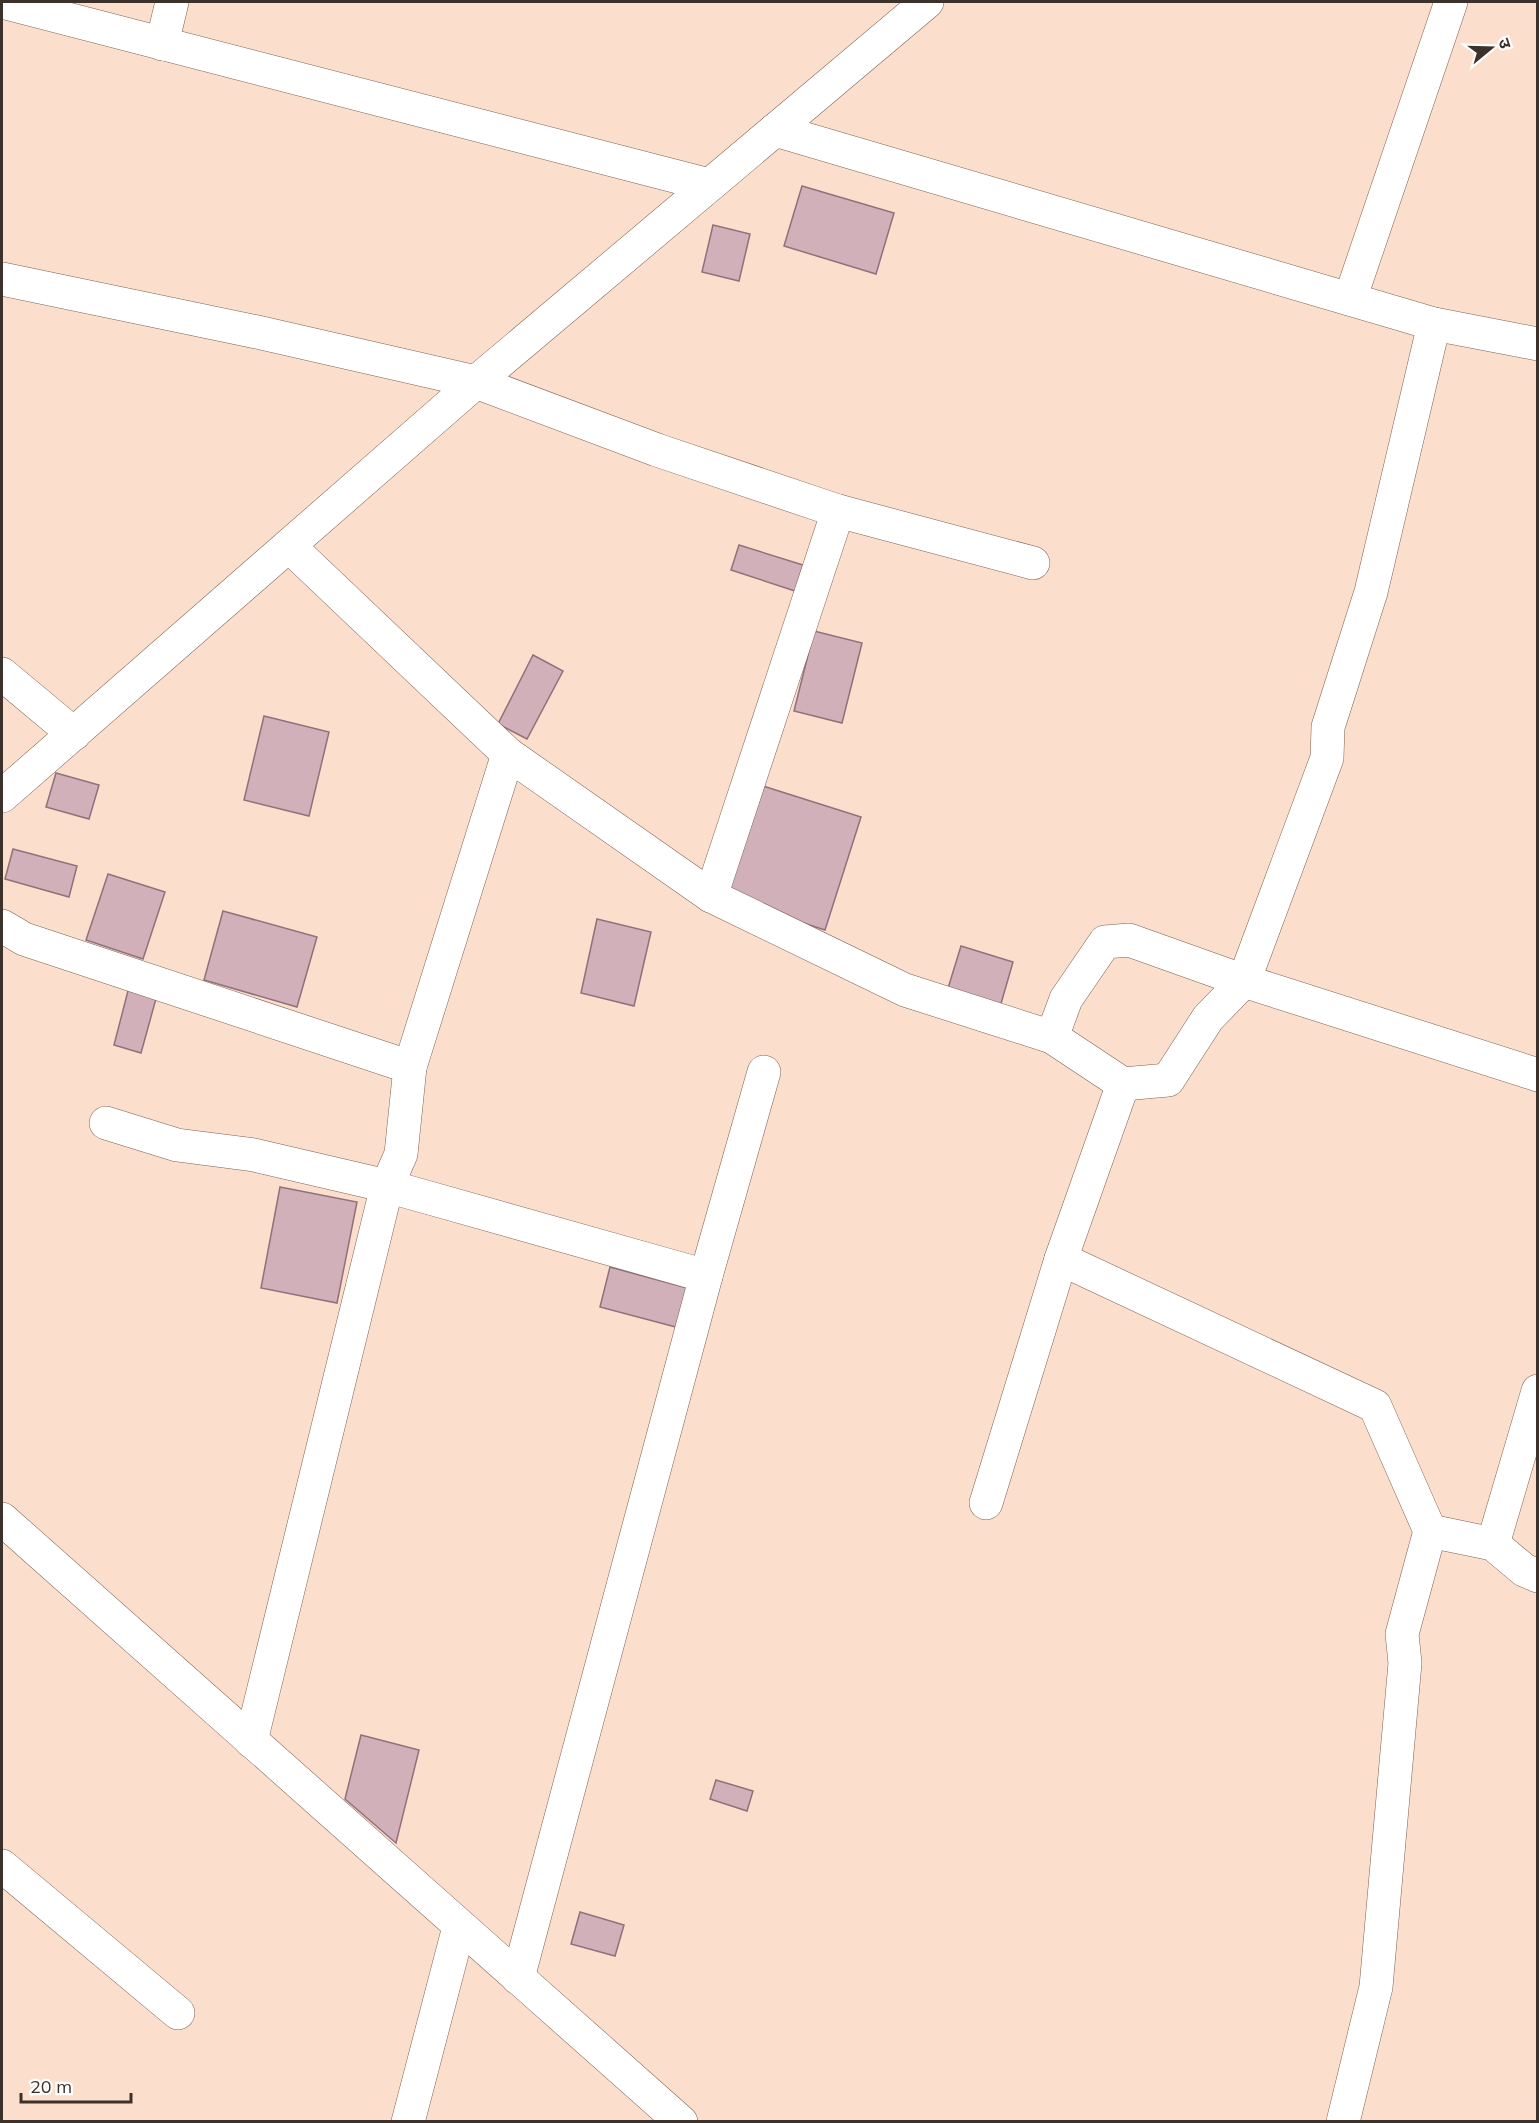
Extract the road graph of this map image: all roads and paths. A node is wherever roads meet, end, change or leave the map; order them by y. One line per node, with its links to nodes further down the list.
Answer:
1 (2, 2): 5 (street)
2 (172, 2): 5 (street)
3 (927, 2): 6 (street)
4 (1451, 2): 9 (street)
5 (162, 44): 7 (street)
6 (775, 130): 7 (street); 9 (street)
7 (709, 185): 12 (street)
8 (2, 279): 12 (street)
9 (1350, 299): 10 (street)
10 (1434, 324): 11 (street); 22 (street)
11 (1538, 344)
12 (476, 382): 13 (street); 14 (street)
13 (838, 511): 15 (street); 20 (street)
14 (289, 546): 17 (street); 18 (street)
15 (1033, 563)
16 (2, 674): 17 (street)
17 (74, 734): 19 (street)
18 (508, 754): 20 (street); 24 (street)
19 (2, 796)
20 (711, 896): 23 (street)
21 (2, 926): 24 (street)
22 (1244, 981): 23 (street); 26 (street); 27 (street)
23 (1052, 1037): 27 (street)
24 (410, 1067): 29 (street)
25 (764, 1072): 31 (street)
26 (1538, 1075)
27 (1123, 1084): 30 (street)
28 (106, 1123): 29 (street)
29 (387, 1186): 31 (street); 38 (street)
30 (1061, 1259): 33 (street); 35 (street)
31 (706, 1276): 41 (street)
32 (1538, 1391): 36 (street)
33 (986, 1503)
34 (2, 1519): 38 (street)
35 (1430, 1531): 36 (street); 45 (street)
36 (1493, 1544): 37 (street)
37 (1538, 1576)
38 (251, 1741): 40 (street)
39 (2, 1866): 42 (street)
40 (459, 1927): 41 (street); 43 (street)
41 (518, 1978): 44 (street)
42 (178, 2013)
43 (408, 2121)
44 (681, 2121)
45 (1343, 2121)

